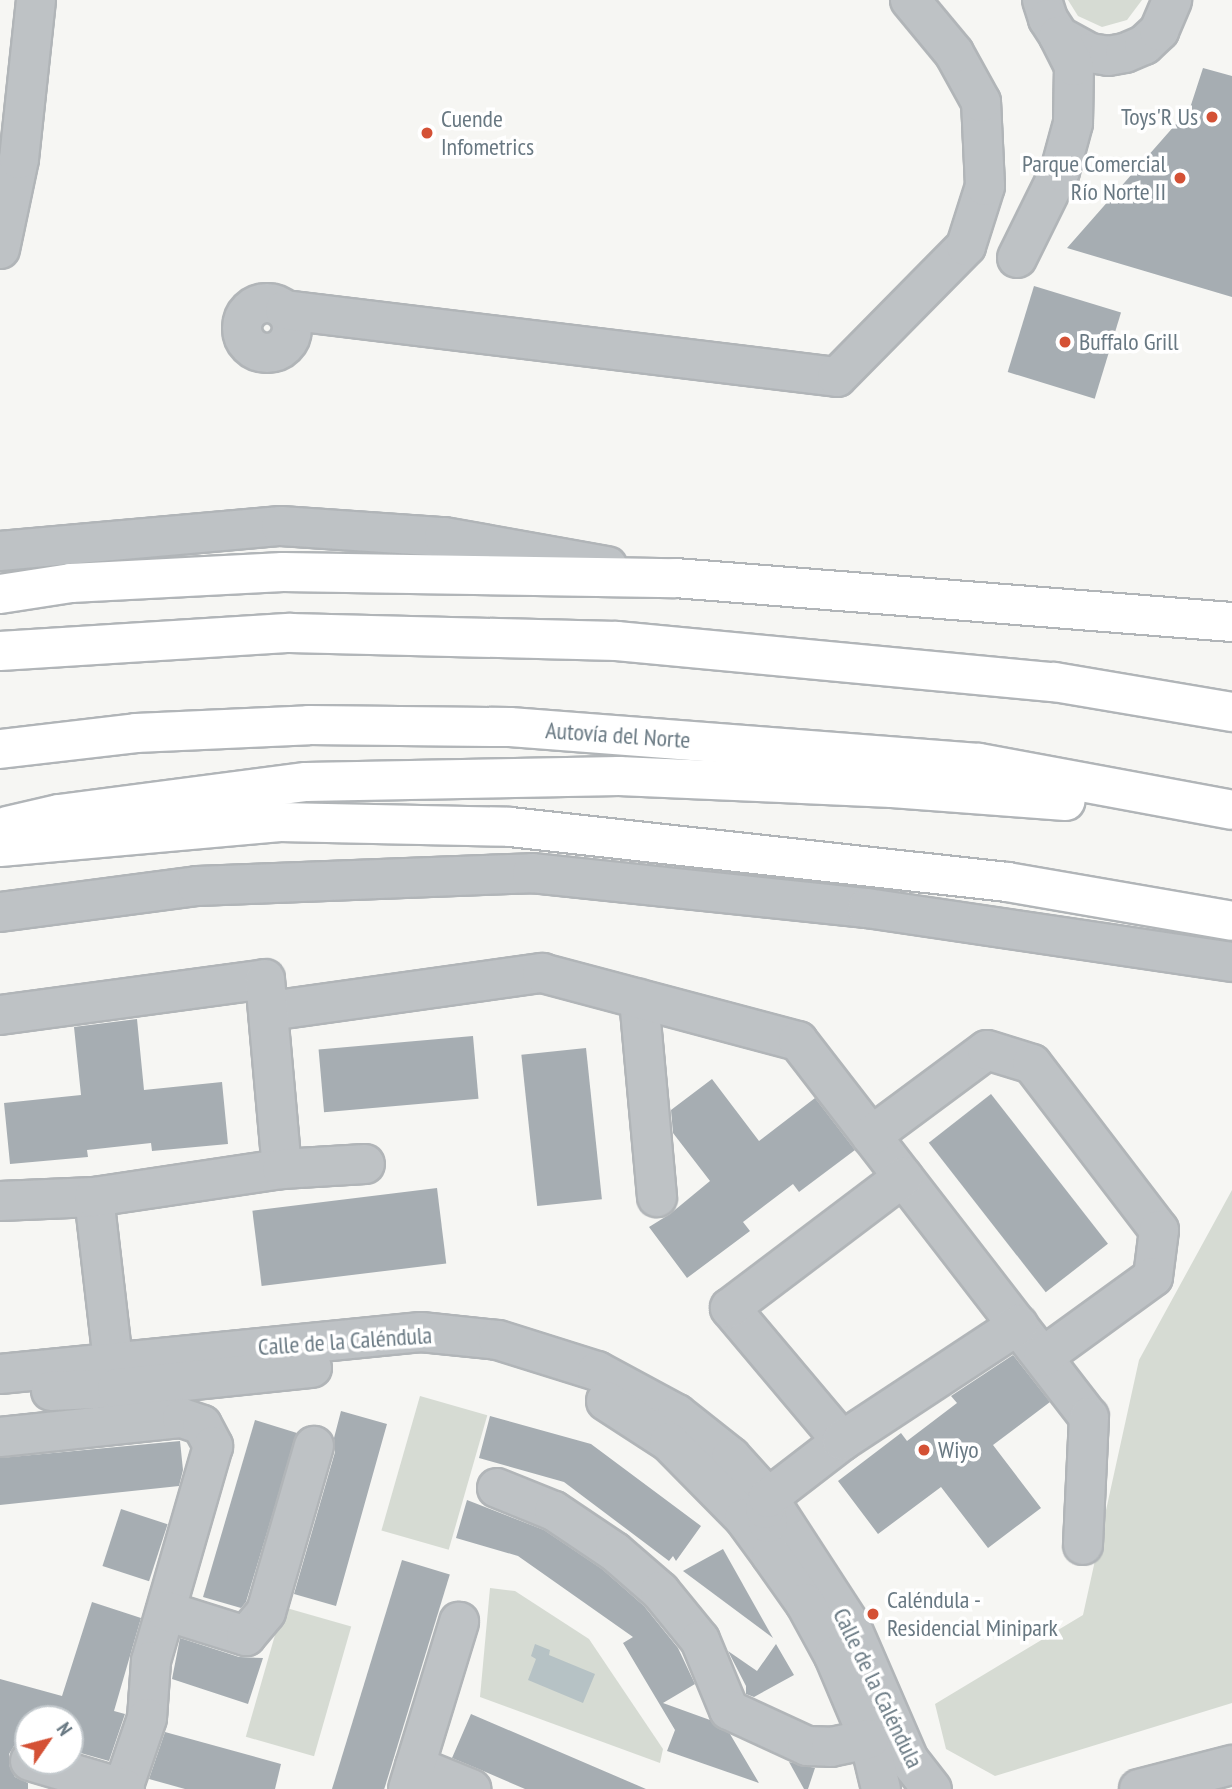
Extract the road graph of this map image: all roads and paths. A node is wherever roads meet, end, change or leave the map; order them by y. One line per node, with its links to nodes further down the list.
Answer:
1 (36, 0): 8 (street)
2 (910, 0): 10 (street)
3 (1042, 0): 5 (street)
4 (1172, 0): 6 (street)
5 (1059, 36): 6 (street); 7 (street)
6 (1125, 53): 7 (street)
7 (1073, 123): 9 (street)
8 (0, 249)
9 (1017, 258)
10 (286, 325)
11 (0, 551): 12 (street)
12 (675, 578): 13 (highway); 14 (highway)
13 (0, 594)
14 (1232, 622)
15 (0, 651): 16 (highway)
16 (1232, 712)
17 (0, 749): 18 (highway, Autovía del Norte)
18 (1184, 802): 19 (highway, Autovía del Norte); 20 (highway)
19 (1232, 810)
20 (0, 828)
21 (0, 847): 22 (highway)
22 (708, 850): 23 (street); 25 (highway)
23 (0, 889)
24 (0, 912): 26 (street)
25 (1232, 921)
26 (1232, 962)
27 (639, 999): 28 (street); 30 (street); 35 (street)
28 (270, 1011): 29 (street); 32 (street)
29 (0, 1015)
30 (871, 1136): 33 (street); 38 (street)
31 (365, 1164): 32 (street)
32 (282, 1169): 34 (street)
33 (902, 1177): 37 (street); 45 (street)
34 (94, 1197): 36 (street); 39 (street)
35 (657, 1197)
36 (0, 1201)
37 (1018, 1325): 38 (street); 45 (street)
38 (1043, 1357): 50 (street)
39 (113, 1360): 40 (street, Calle de la Caléndula); 41 (street); 42 (street); 49 (street, Calle de la Caléndula)
40 (0, 1374)
41 (232, 1377): 42 (street, Calle de la Caléndula); 46 (street, Calle de la Caléndula)
42 (47, 1391): 43 (street, Calle de la Caléndula)
43 (0, 1396)
44 (0, 1437): 51 (street)
45 (842, 1441): 49 (street)
46 (669, 1442): 49 (street); 53 (street, Calle de la Caléndula)
47 (314, 1446): 51 (street)
48 (496, 1488): 54 (street)
49 (768, 1499): 53 (street); 61 (street, Calle de la Caléndula)
50 (1083, 1545)
51 (166, 1611): 58 (street)
52 (459, 1622): 57 (street)
53 (834, 1656): 54 (street, Calle de la Caléndula)
54 (869, 1738): 60 (street, Calle de la Caléndula)
55 (1232, 1765): 62 (street)
56 (76, 1775): 58 (street)
57 (412, 1777): 59 (street)
58 (124, 1789)
59 (471, 1789)
60 (881, 1789)
61 (932, 1789)
62 (1139, 1789)

